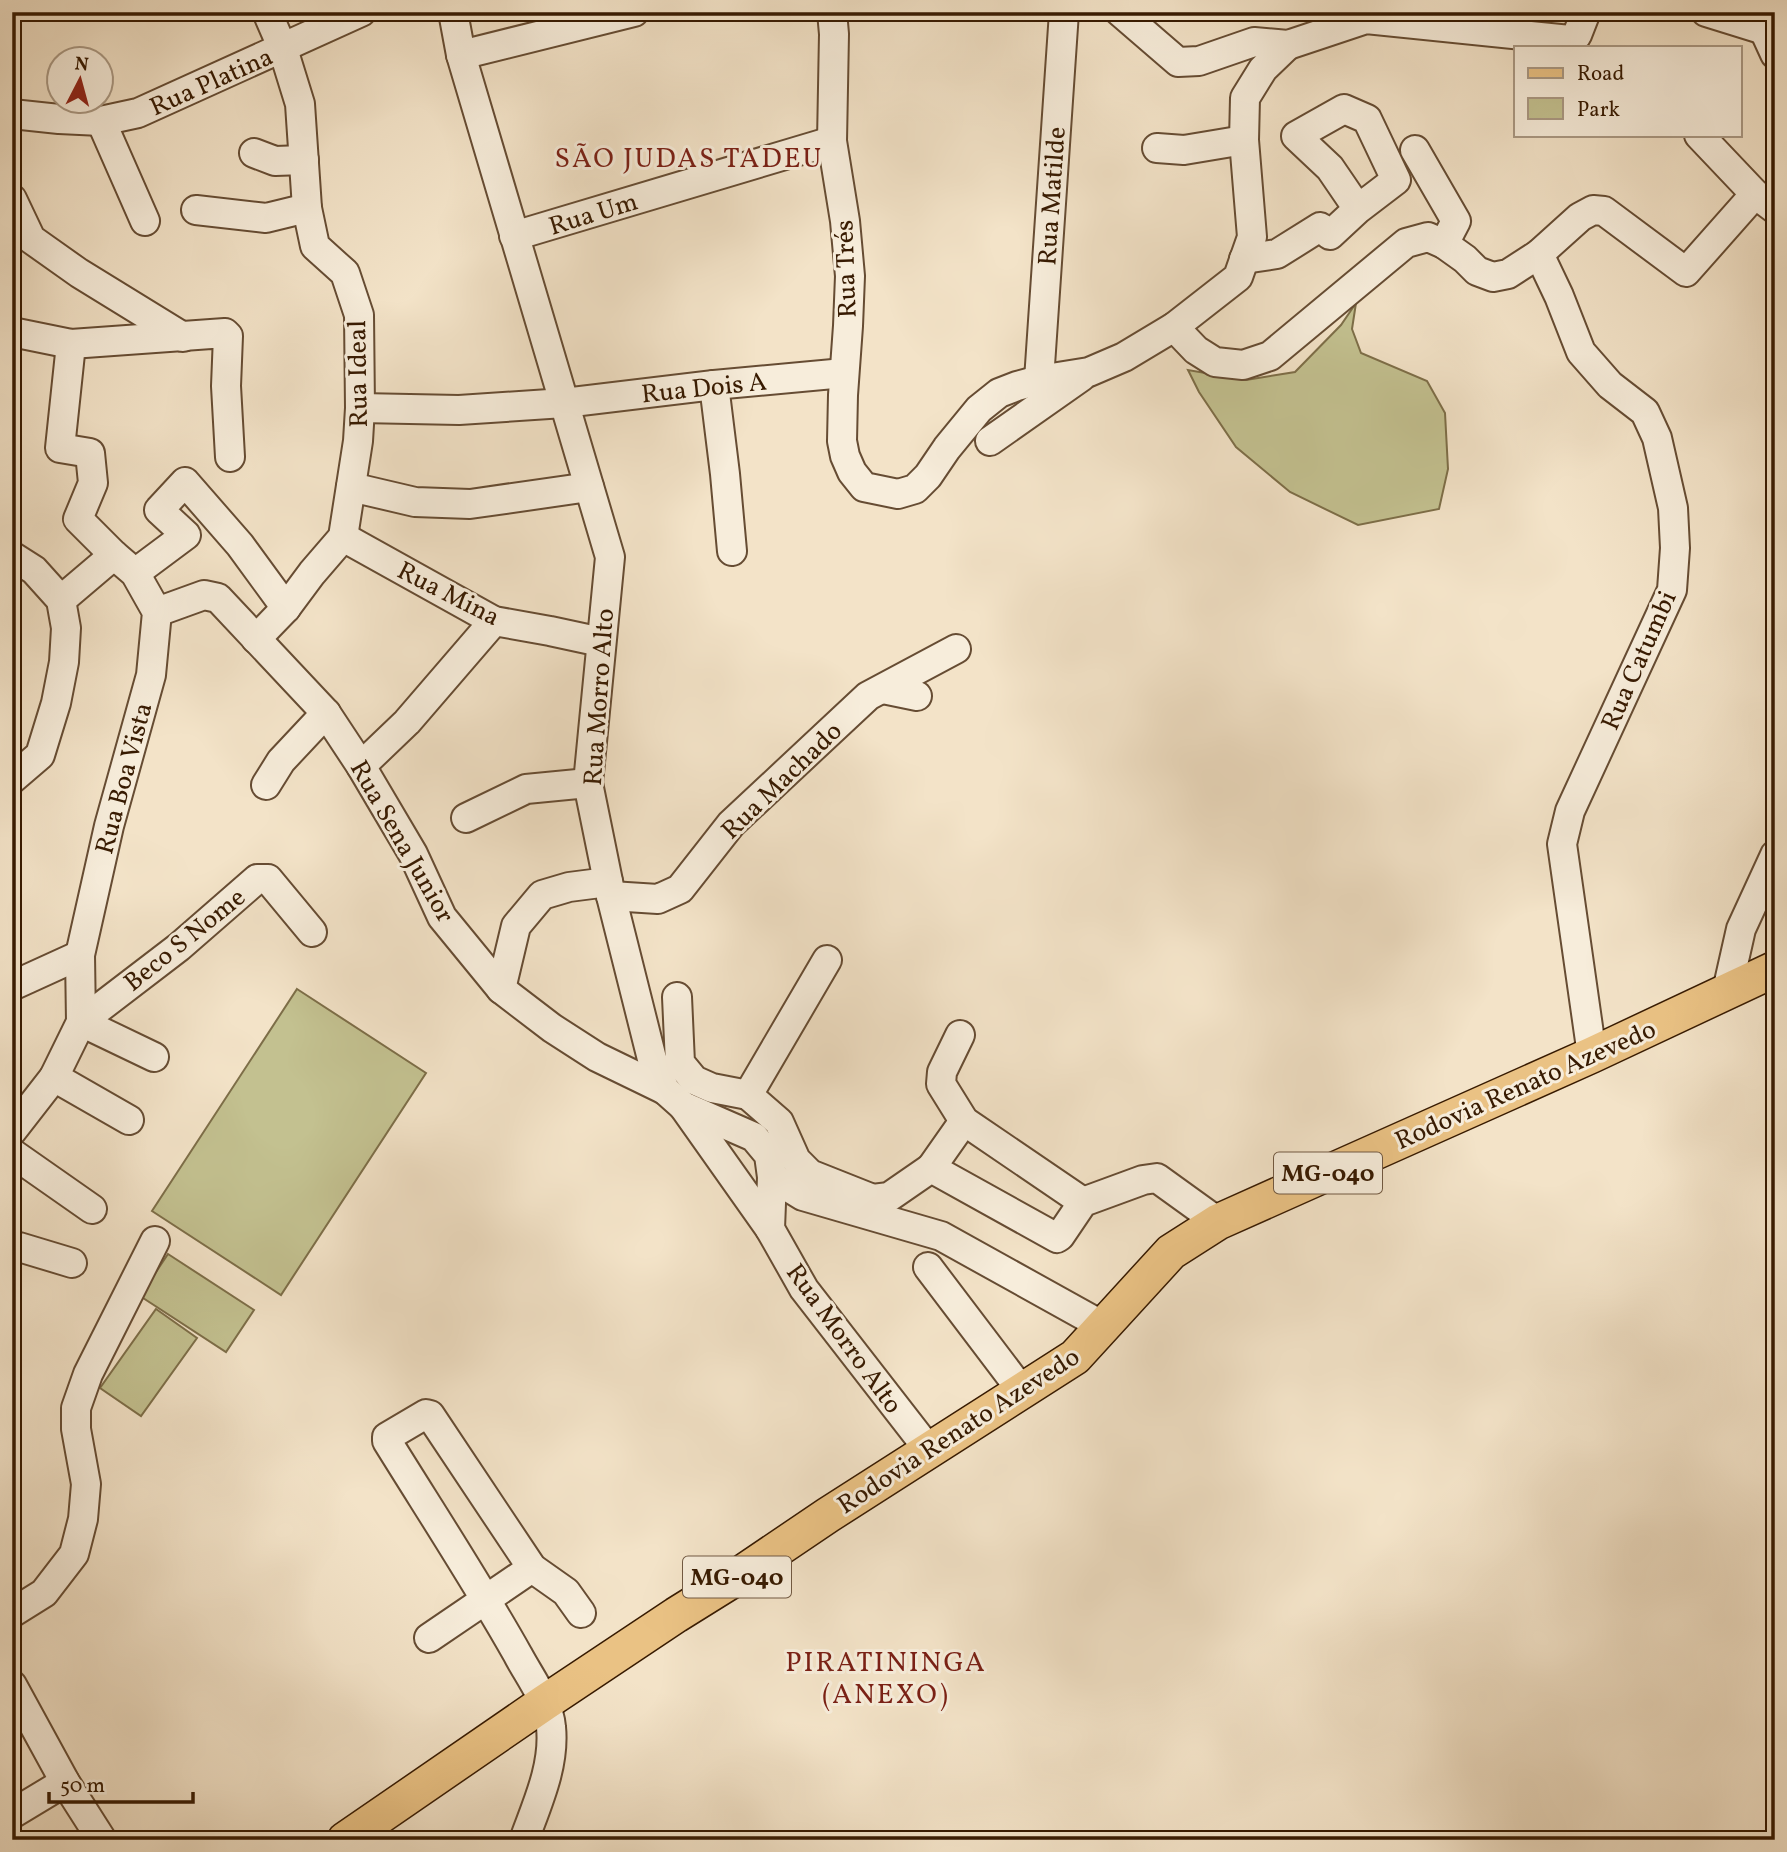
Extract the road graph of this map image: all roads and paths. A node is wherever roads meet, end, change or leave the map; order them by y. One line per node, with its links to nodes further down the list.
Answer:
1 (267, 12): 13 (street, Rua Ideal)
2 (361, 12): 13 (street, Rua Platina)
3 (453, 12): 14 (street, Rua Morro Alto)
4 (634, 12): 14 (street)
5 (832, 12): 19 (street, Rua Trés)
6 (1064, 12): 40 (street, Rua Matilde)
7 (1120, 12): 12 (street)
8 (1586, 12): 10 (street)
9 (1706, 12): 11 (street)
10 (1463, 20): 12 (street)
11 (1771, 37)
12 (1288, 45): 18 (street)
13 (283, 49): 16 (street, Rua Platina); 23 (street, Rua Ideal)
14 (461, 55): 30 (street, Rua Morro Alto)
15 (12, 114): 16 (street, Rua Platina)
16 (101, 121): 29 (street)
17 (1700, 136): 25 (street)
18 (1244, 139): 20 (street); 33 (street)
19 (832, 141): 30 (street, Rua Um); 39 (street, Rua Trés)
20 (1157, 148)
21 (1415, 150): 31 (street)
22 (254, 153): 23 (street)
23 (304, 160): 26 (street, Rua Ideal)
24 (12, 199): 36 (street)
25 (1765, 201): 32 (street)
26 (307, 208): 28 (street); 43 (street, Rua Ideal)
27 (1358, 209): 33 (street)
28 (196, 210)
29 (145, 221)
30 (514, 236): 42 (street, Rua Morro Alto)
31 (1444, 244): 32 (street); 34 (street)
32 (1539, 254): 79 (street, Rua Catumbi)
33 (1244, 259): 34 (street)
34 (1174, 327): 38 (street)
35 (12, 332): 37 (street)
36 (183, 337): 37 (street); 45 (street)
37 (71, 344): 51 (street)
38 (1089, 372): 40 (street); 44 (street)
39 (844, 373): 40 (street, Rua Trés); 41 (street, Rua Dois A)
40 (1039, 380)
41 (714, 385): 42 (street, Rua Dois A); 49 (street)
42 (564, 403): 43 (street, Rua Dois A); 47 (street, Rua Morro Alto)
43 (360, 408): 46 (street, Rua Ideal)
44 (990, 441)
45 (230, 457)
46 (351, 487): 47 (street); 48 (street, Rua Ideal)
47 (589, 487): 57 (street, Rua Morro Alto)
48 (343, 537): 53 (street); 55 (street, Rua Mina)
49 (732, 551)
50 (12, 556): 52 (street)
51 (125, 564): 52 (street); 53 (street); 54 (street)
52 (61, 600): 63 (street)
53 (286, 608): 56 (street)
54 (157, 612): 56 (street, Rua Sena Junior); 70 (street, Rua Boa Vista)
55 (494, 621): 57 (street, Rua Mina); 62 (street)
56 (256, 639): 61 (street, Rua Sena Junior)
57 (601, 642): 64 (street, Rua Morro Alto)
58 (956, 649): 59 (street, Rua Machado)
59 (883, 689): 60 (street); 68 (street, Rua Machado)
60 (917, 696)
61 (326, 713): 62 (street, Rua Sena Junior); 65 (street)
62 (361, 766): 74 (street, Rua Sena Junior)
63 (12, 779)
64 (588, 783): 66 (street); 68 (street, Rua Morro Alto)
65 (266, 785)
66 (466, 818)
67 (1775, 855): 75 (street)
68 (610, 889): 74 (street, Rua Machado); 83 (street, Rua Morro Alto)
69 (312, 932): 77 (street, Beco S Nome)
70 (80, 955): 73 (street); 77 (street, Rua Boa Vista)
71 (827, 960): 82 (street)
72 (1775, 969): 75 (main road, Rodovia Renato Azevedo / MG-040)
73 (12, 986)
74 (501, 989): 83 (street, Rua Sena Junior)
75 (1727, 991): 79 (main road, Rodovia Renato Azevedo / MG-040)
76 (677, 997): 82 (street)
77 (81, 1021): 80 (street); 81 (street, Rua Boa Vista)
78 (960, 1035): 85 (street)
79 (1592, 1055): 92 (main road, Rodovia Renato Azevedo / MG-040)
80 (154, 1057)
81 (54, 1077): 84 (street); 86 (street, Rua Boa Vista)
82 (748, 1095): 88 (street)
83 (674, 1098): 89 (street); 93 (street, Rua Morro Alto)
84 (130, 1120)
85 (964, 1121): 88 (street); 90 (street)
86 (12, 1131)
87 (12, 1153): 91 (street)
88 (931, 1168): 90 (street)
89 (772, 1177): 93 (street); 98 (street)
90 (1083, 1202): 92 (street)
91 (92, 1209)
92 (1218, 1222): 98 (main road, Rodovia Renato Azevedo / MG-040)
93 (770, 1229): 100 (street, Rua Morro Alto)
94 (155, 1241): 103 (street)
95 (12, 1246): 96 (street)
96 (72, 1264)
97 (928, 1267): 99 (street)
98 (1103, 1326): 99 (main road, Rodovia Renato Azevedo / MG-040)
99 (1022, 1391): 100 (main road, Rodovia Renato Azevedo / MG-040)
100 (929, 1450): 107 (main road, Rodovia Renato Azevedo / MG-040)
101 (532, 1568): 102 (street); 102 (street); 104 (street)
102 (486, 1599): 105 (street); 107 (street)
103 (12, 1613)
104 (582, 1613)
105 (429, 1638)
106 (12, 1685): 108 (street)
107 (544, 1703): 111 (main road, Rodovia Renato Azevedo / MG-040); 112 (street)
108 (65, 1782): 109 (street); 110 (street)
109 (12, 1814)
110 (102, 1840)
111 (345, 1840)
112 (524, 1840)

